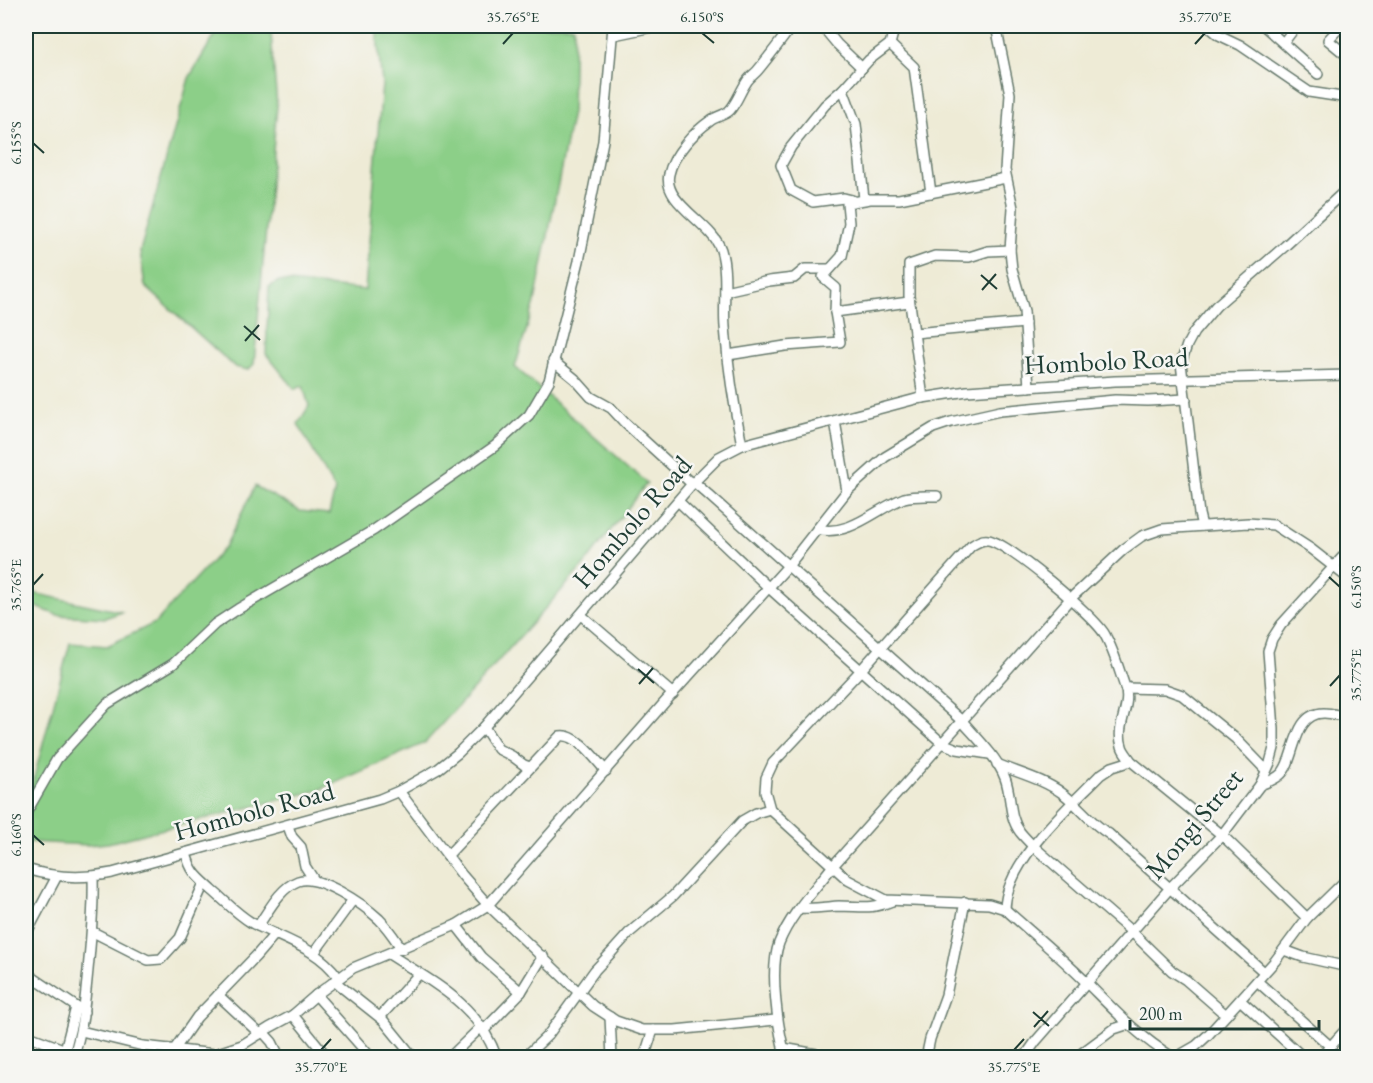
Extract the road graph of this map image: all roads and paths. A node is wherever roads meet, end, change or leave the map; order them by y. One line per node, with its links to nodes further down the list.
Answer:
1 (657, 26): 10 (street)
2 (784, 26): 24 (street)
3 (822, 26): 14 (street)
4 (895, 26): 12 (street)
5 (996, 26): 18 (street)
6 (1208, 26): 17 (street)
7 (1264, 26): 11 (street)
8 (1296, 26): 11 (street)
9 (1341, 26): 13 (street)
10 (614, 30): 30 (street)
11 (1284, 42): 15 (street)
12 (890, 44): 14 (street); 20 (street)
13 (1347, 52)
14 (862, 68): 16 (street)
15 (1318, 74)
16 (843, 89): 21 (street); 21 (street)
17 (1347, 98)
18 (1006, 178): 20 (street); 22 (street)
19 (1347, 188): 32 (street)
20 (931, 193): 21 (street)
21 (859, 200): 23 (street)
22 (1010, 250): 25 (street); 27 (street)
23 (828, 269): 24 (street); 26 (street)
24 (724, 291): 29 (street)
25 (909, 302): 26 (street); 28 (street)
26 (835, 312): 29 (street)
27 (1025, 323): 28 (street); 33 (street)
28 (914, 333): 34 (street)
29 (728, 355): 37 (street)
30 (553, 361): 38 (street); 69 (street)
31 (1347, 375): 32 (street, Hombolo Road)
32 (1183, 380): 33 (street, Hombolo Road); 35 (street)
33 (1029, 387): 34 (street, Hombolo Road)
34 (923, 398): 36 (street, Hombolo Road)
35 (1186, 399): 39 (street); 42 (street)
36 (835, 421): 37 (street, Hombolo Road); 39 (street)
37 (742, 445): 38 (street, Hombolo Road)
38 (693, 483): 41 (street, Hombolo Road); 45 (street)
39 (847, 492): 43 (street)
40 (937, 496): 43 (street)
41 (678, 501): 48 (street); 50 (street, Hombolo Road)
42 (1202, 526): 46 (street); 49 (street)
43 (817, 529): 45 (street)
44 (1347, 550): 46 (street, Mongi Street)
45 (788, 566): 48 (street); 51 (street)
46 (1333, 566): 47 (street); 63 (street, Mongi Street)
47 (1347, 578)
48 (769, 588): 52 (street); 54 (street)
49 (1070, 599): 51 (street); 53 (street); 56 (street)
50 (580, 615): 54 (street); 57 (street, Hombolo Road)
51 (880, 648): 52 (street); 56 (street)
52 (861, 670): 58 (street); 68 (street)
53 (1125, 688): 60 (street); 63 (street)
54 (673, 694): 64 (street)
55 (1347, 717): 65 (street)
56 (962, 722): 58 (street); 59 (street)
57 (484, 727): 62 (street); 66 (street, Hombolo Road)
58 (942, 743): 59 (street); 75 (street)
59 (989, 753): 61 (street)
60 (1131, 761): 67 (street); 71 (street)
61 (996, 764): 67 (street); 72 (street)
62 (530, 767): 64 (street); 74 (street)
63 (1266, 770): 65 (street, Mongi Street)
64 (606, 771): 86 (street)
65 (1260, 785): 71 (street, Mongi Street)
66 (399, 791): 70 (street, Hombolo Road); 74 (street)
67 (1074, 802): 72 (street); 82 (street)
68 (770, 808): 75 (street); 110 (street)
69 (26, 813)
70 (288, 826): 73 (street, Hombolo Road); 80 (street)
71 (1222, 834): 82 (street, Mongi Street); 89 (street)
72 (1033, 846): 88 (street); 93 (street)
73 (186, 853): 78 (street, Hombolo Road); 81 (street)
74 (448, 855): 86 (street)
75 (832, 867): 84 (street); 87 (street)
76 (26, 869): 77 (street, Hombolo Road)
77 (57, 876): 78 (street, Hombolo Road); 94 (street)
78 (93, 877): 92 (street)
79 (1347, 878): 89 (street)
80 (314, 880): 83 (street); 91 (street)
81 (204, 883): 91 (street); 92 (street)
82 (1170, 888): 93 (street, Mongi Street); 102 (street)
83 (352, 901): 96 (street); 98 (street)
84 (892, 901): 85 (street); 87 (street)
85 (965, 902): 88 (street); 145 (street)
86 (488, 904): 90 (street); 100 (street)
87 (800, 908): 119 (street)
88 (1005, 909): 107 (street)
89 (1307, 918): 97 (street)
90 (456, 925): 96 (street); 109 (street)
91 (258, 926): 95 (street)
92 (93, 932): 114 (street)
93 (1132, 932): 107 (street, Mongi Street); 116 (street)
94 (26, 934)
95 (275, 934): 98 (street); 111 (street)
96 (402, 949): 99 (street)
97 (1284, 950): 101 (street); 102 (street)
98 (314, 953): 105 (street)
99 (389, 954): 103 (street); 105 (street)
100 (543, 956): 109 (street); 110 (street)
101 (1347, 967)
102 (1264, 972): 106 (street)
103 (419, 974): 117 (street); 121 (street)
104 (28, 975): 108 (street); 114 (street)
105 (336, 979): 112 (street); 117 (street)
106 (1257, 981): 113 (street); 128 (street)
107 (1087, 983): 120 (street); 146 (street, Mongi Street)
108 (26, 986)
109 (521, 992): 121 (street)
110 (580, 993): 118 (street); 129 (street)
111 (218, 995): 125 (street); 130 (street)
112 (315, 995): 115 (street); 131 (street)
113 (1240, 1000): 116 (street); 149 (street)
114 (80, 1010): 124 (street); 133 (street)
115 (293, 1015): 125 (street); 136 (street)
116 (1227, 1015): 148 (street)
117 (380, 1017): 137 (street)
118 (610, 1017): 123 (street); 142 (street)
119 (777, 1020): 123 (street); 132 (street)
120 (1129, 1024): 147 (street); 148 (street)
121 (483, 1028): 138 (street); 139 (street)
122 (1347, 1028): 128 (street)
123 (653, 1030): 143 (street)
124 (81, 1031): 130 (street); 133 (street)
125 (262, 1033): 127 (street); 135 (street)
126 (26, 1035): 133 (street)
127 (242, 1045): 130 (street); 134 (street)
128 (1330, 1046): 150 (street)
129 (535, 1048): 140 (street); 141 (street)
130 (174, 1050)
131 (367, 1053)
132 (784, 1053): 144 (street)
133 (69, 1055)
134 (234, 1058)
135 (280, 1058)
136 (328, 1058)
137 (414, 1058)
138 (449, 1058)
139 (497, 1058)
140 (524, 1058)
141 (540, 1058)
142 (612, 1058)
143 (644, 1058)
144 (839, 1058)
145 (926, 1058)
146 (1024, 1058)
147 (1075, 1058)
148 (1174, 1058)
149 (1304, 1058)
150 (1320, 1058)

